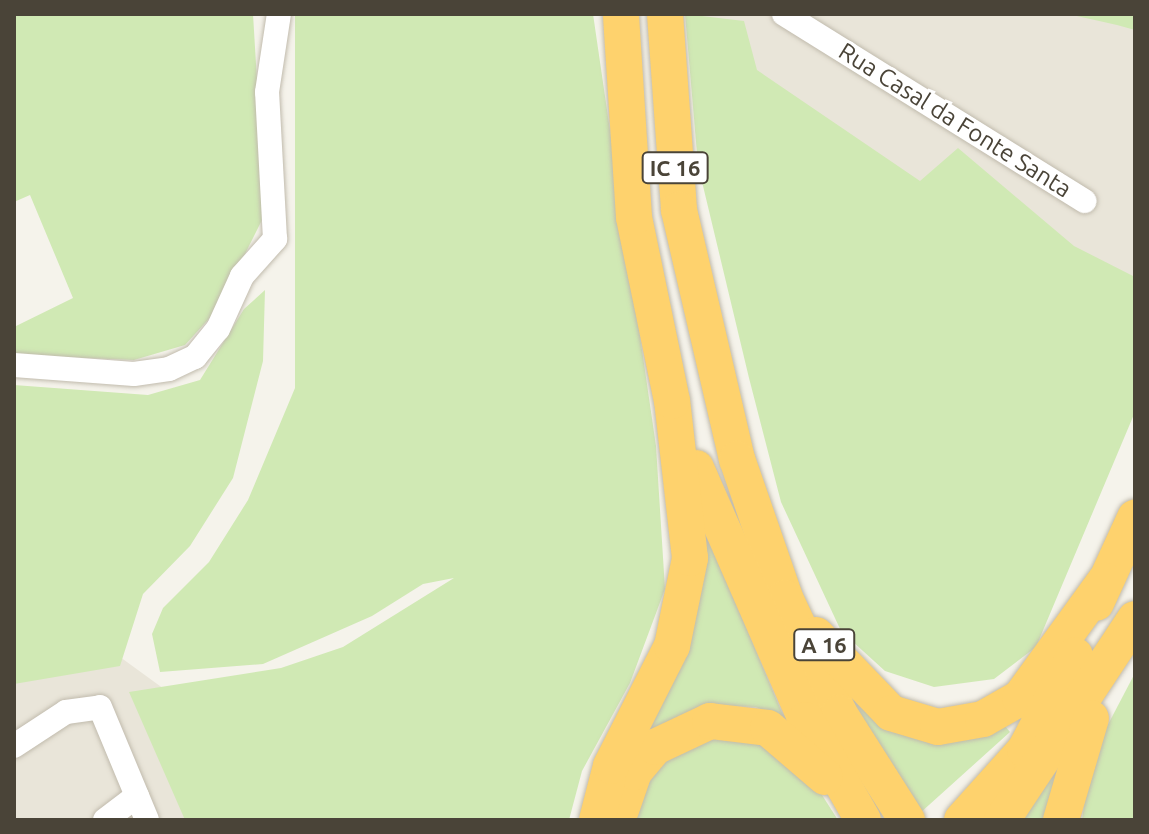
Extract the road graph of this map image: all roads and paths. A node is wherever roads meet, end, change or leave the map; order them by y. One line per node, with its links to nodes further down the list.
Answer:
1 (279, 14): 6 (street)
2 (621, 14): 7 (highway, IC 16)
3 (665, 14): 10 (highway, IC 16)
4 (784, 14): 5 (street, Rua Casal da Fonte Santa)
5 (1085, 201)
6 (14, 365)
7 (672, 401): 15 (highway); 18 (highway)
8 (1135, 518): 9 (highway)
9 (1105, 581): 10 (highway, A 16); 20 (highway)
10 (785, 598): 14 (highway)
11 (1126, 633): 21 (highway); 22 (highway)
12 (14, 746): 13 (street)
13 (137, 796): 16 (street); 17 (street)
14 (898, 808)
15 (862, 818): 19 (highway)
16 (105, 820)
17 (147, 820)
18 (597, 820)
19 (619, 820)
20 (962, 820)
21 (1002, 820)
22 (1061, 820)

